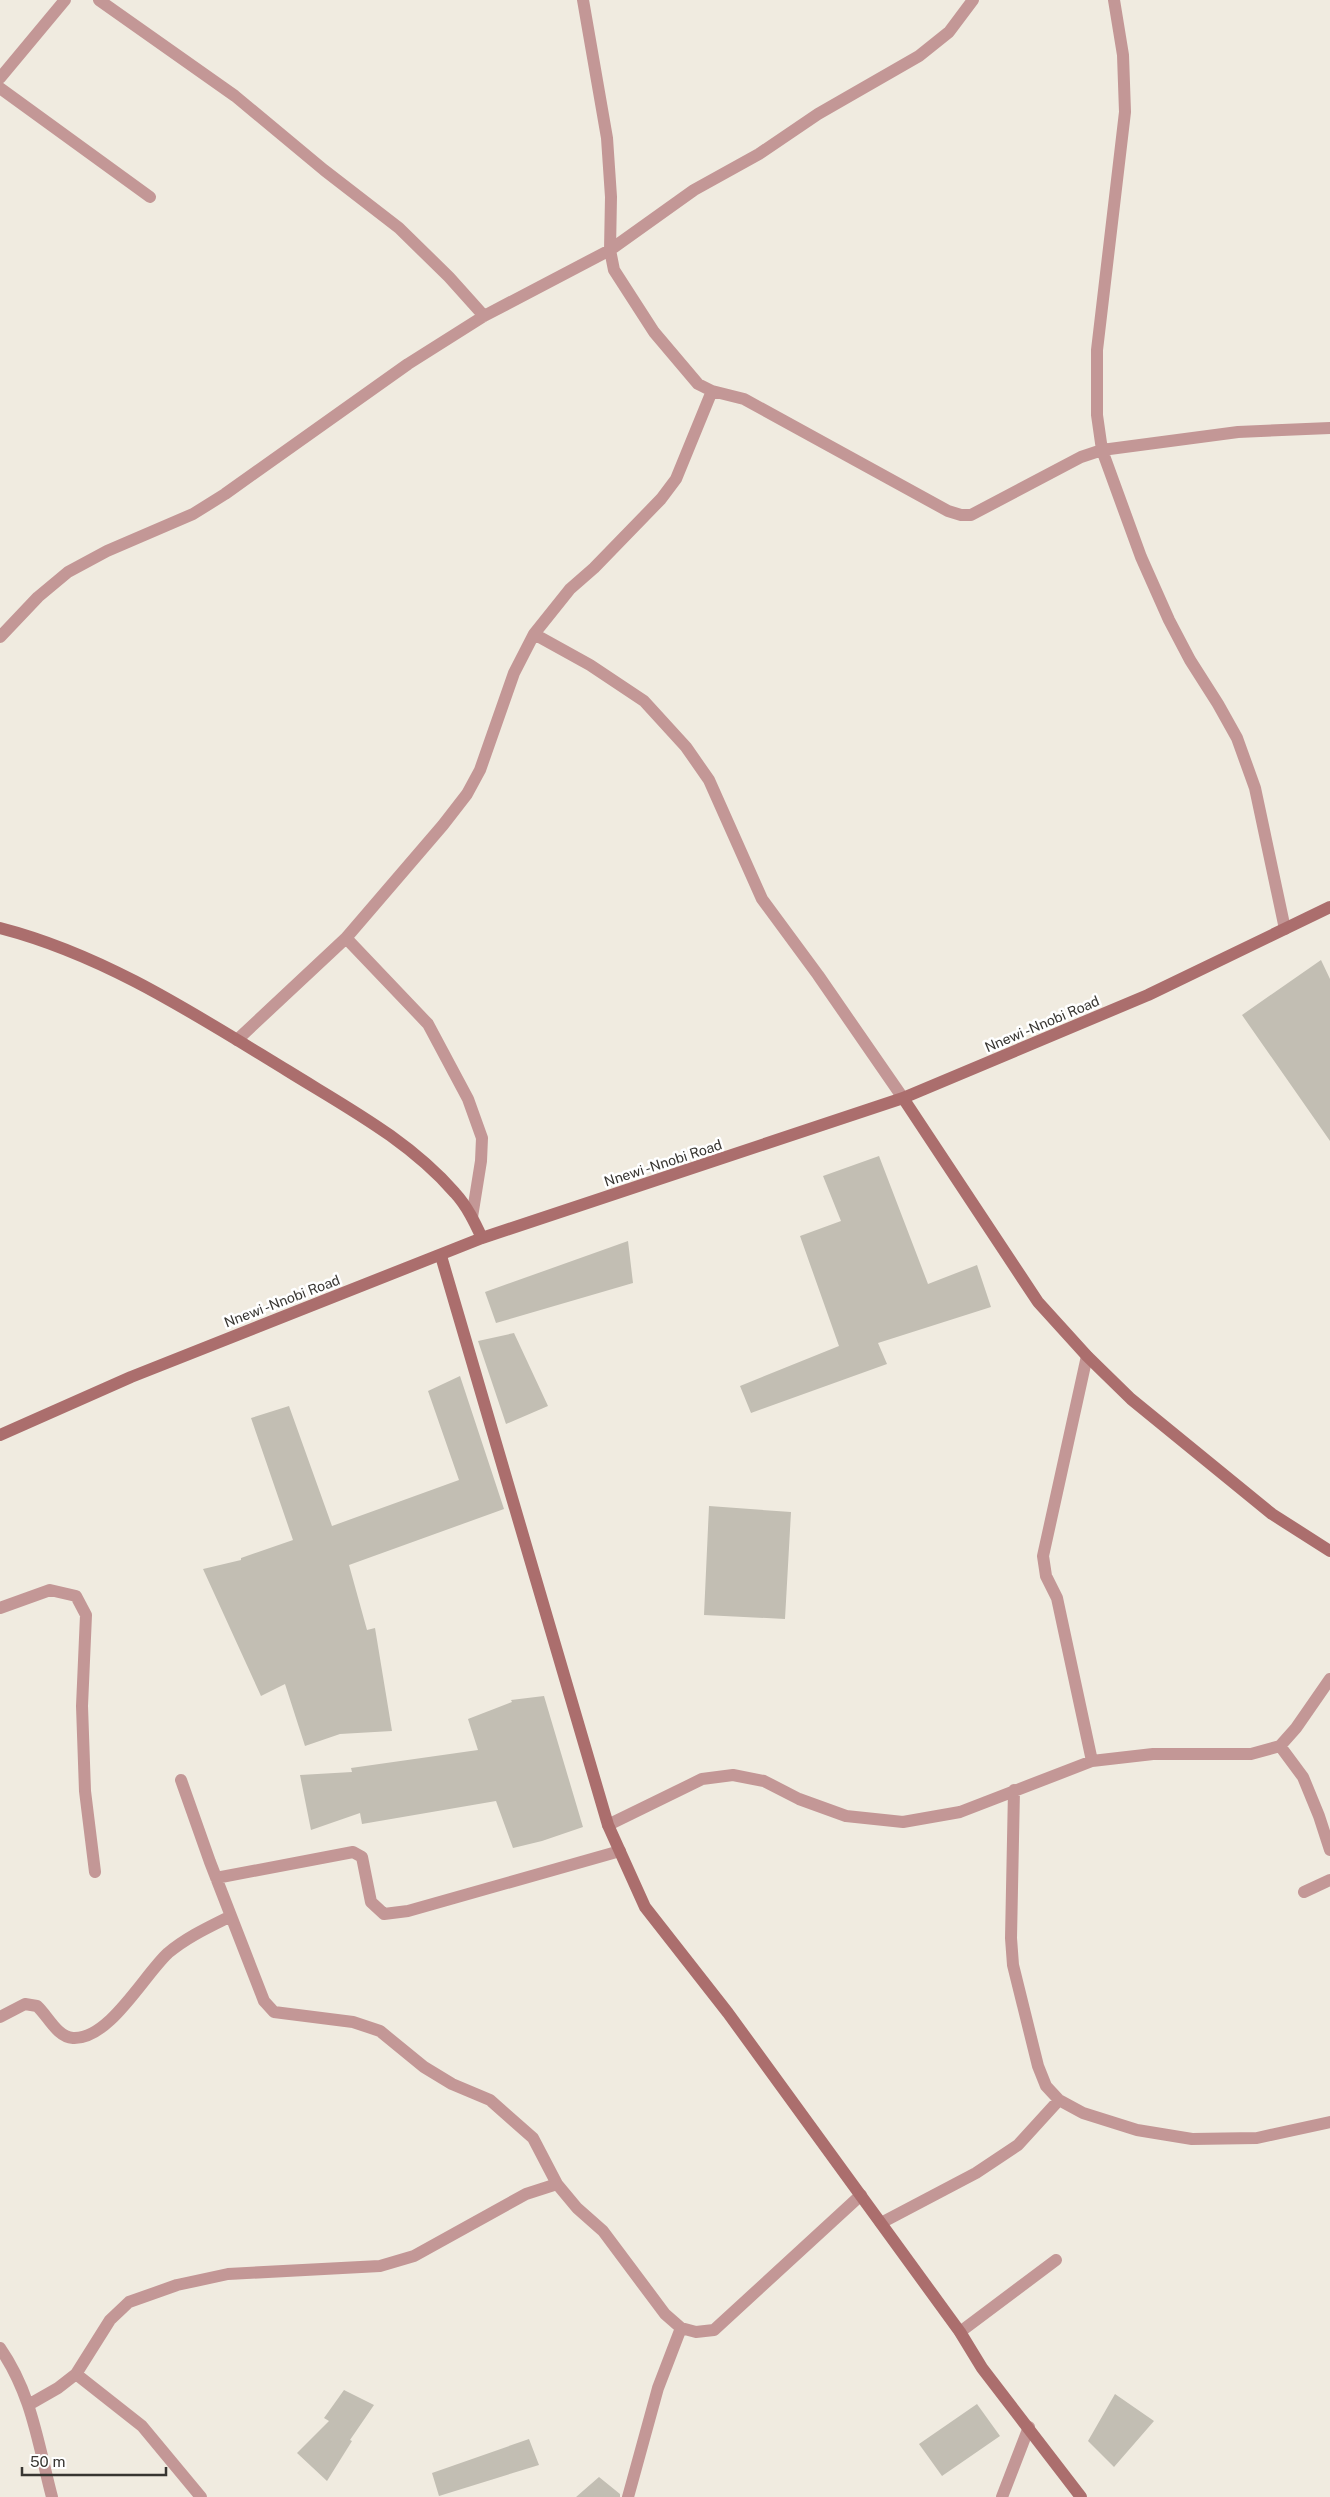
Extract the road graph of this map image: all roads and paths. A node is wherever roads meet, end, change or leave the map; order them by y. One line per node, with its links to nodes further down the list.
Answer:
1 (65, 0): 6 (street)
2 (99, 0): 10 (street)
3 (583, 0): 9 (street)
4 (973, 0): 9 (street)
5 (1114, 0): 13 (street)
6 (0, 78)
7 (0, 88): 8 (street)
8 (150, 197)
9 (610, 250): 10 (street); 11 (street)
10 (484, 316): 15 (street)
11 (712, 391): 13 (street); 14 (street)
12 (1330, 428): 13 (street)
13 (1102, 450): 18 (street)
14 (534, 634): 19 (street); 21 (street)
15 (0, 637)
16 (1330, 907): 18 (street, Nnewi -Nnobi Road)
17 (0, 928): 20 (street)
18 (1285, 928): 21 (street, Nnewi -Nnobi Road)
19 (346, 938): 20 (street); 22 (street)
20 (237, 1040): 22 (street)
21 (903, 1098): 23 (street, Nnewi -Nnobi Road); 25 (street)
22 (472, 1217): 23 (street)
23 (482, 1238): 24 (street, Nnewi -Nnobi Road)
24 (442, 1256): 26 (street, Nnewi -Nnobi Road); 34 (street)
25 (1087, 1356): 27 (street); 31 (street)
26 (0, 1435)
27 (1330, 1551)
28 (0, 1608): 37 (street)
29 (1330, 1679): 30 (street)
30 (1280, 1746): 31 (street); 35 (street)
31 (1092, 1761): 33 (street)
32 (181, 1780): 38 (street)
33 (1014, 1790): 34 (street); 43 (street)
34 (608, 1825): 36 (street)
35 (1330, 1850)
36 (620, 1851): 38 (street); 46 (street)
37 (95, 1872)
38 (216, 1878): 41 (street)
39 (1330, 1880): 40 (street)
40 (1304, 1892)
41 (231, 1916): 42 (street); 45 (street)
42 (0, 2017)
43 (1059, 2100): 44 (street); 47 (street)
44 (1330, 2122)
45 (557, 2184): 49 (street); 52 (street)
46 (861, 2195): 47 (street); 49 (street)
47 (881, 2223): 50 (street)
48 (1056, 2260): 50 (street)
49 (681, 2328): 57 (street)
50 (960, 2332): 54 (street)
51 (0, 2348): 53 (street)
52 (76, 2374): 53 (street); 56 (street)
53 (30, 2404): 55 (street)
54 (1029, 2427): 58 (street); 59 (street)
55 (52, 2497)
56 (201, 2497)
57 (628, 2497)
58 (1002, 2497)
59 (1081, 2497)

